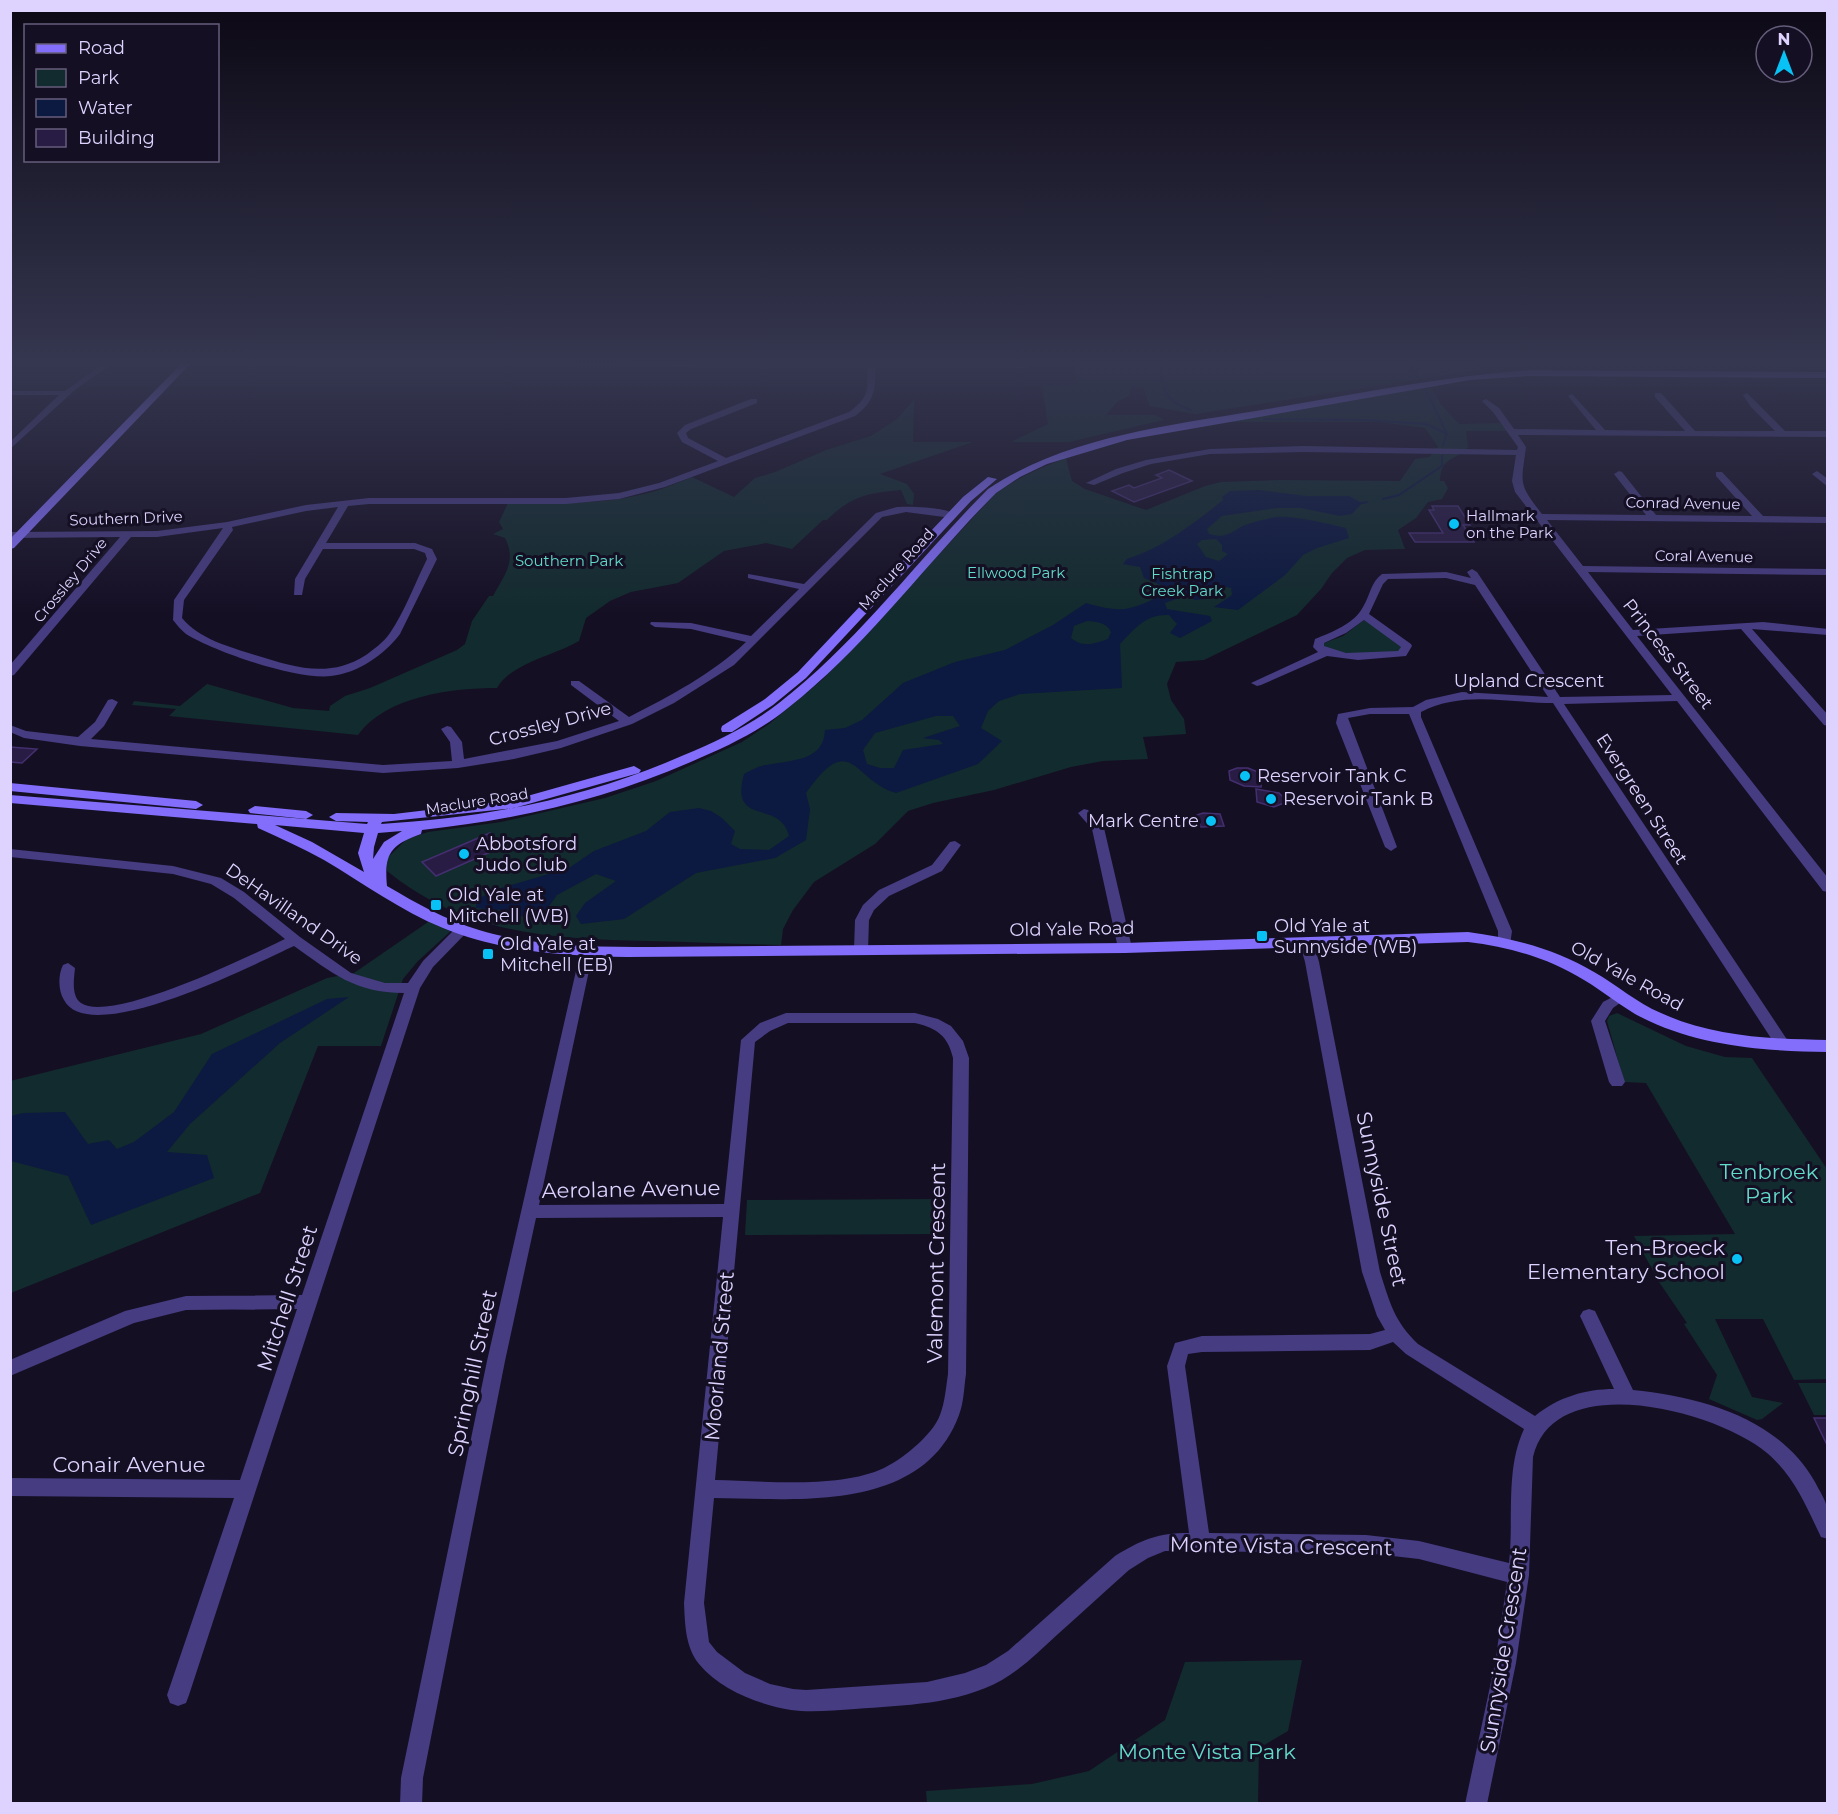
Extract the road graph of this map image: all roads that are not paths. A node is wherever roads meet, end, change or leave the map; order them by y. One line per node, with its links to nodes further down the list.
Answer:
1 (104, 446): 22 (main road)
2 (696, 446): 8 (street)
3 (765, 446): 8 (street, Southern Drive)
4 (1075, 446): 15 (main road, Maclure Road)
5 (1094, 446): 23 (main road, Maclure Road)
6 (1521, 446): 7 (street)
7 (1522, 453): 12 (street); 16 (street, Princess Street)
8 (723, 460): 14 (street, Southern Drive)
9 (1619, 474): 17 (street)
10 (1719, 474): 18 (street)
11 (1817, 474): 13 (street)
12 (1091, 483)
13 (1827, 484)
14 (343, 503): 20 (street, Southern Drive); 25 (street)
15 (952, 515): 23 (main road); 29 (street, Crossley Drive); 55 (main road, Maclure Road)
16 (1538, 517): 17 (street, Conrad Avenue); 26 (street, Princess Street)
17 (1653, 518): 18 (street, Conrad Avenue)
18 (1760, 519): 19 (street, Conrad Avenue)
19 (1827, 520)
20 (227, 525): 21 (street, Southern Drive); 25 (street)
21 (128, 534): 22 (street, Southern Drive); 38 (street, Crossley Drive)
22 (15, 535): 24 (main road)
23 (940, 544): 56 (main road, Maclure Road)
24 (10, 546)
25 (320, 546): 30 (street)
26 (1579, 570): 27 (street, Coral Avenue); 35 (street, Princess Street)
27 (1827, 572)
28 (752, 576): 29 (street)
29 (806, 587): 36 (street, Crossley Drive)
30 (298, 593)
31 (1364, 615): 37 (street); 37 (street); 42 (street, Evergreen Street)
32 (656, 624): 36 (street)
33 (1744, 626): 34 (street); 35 (street); 46 (street)
34 (1827, 632)
35 (1629, 633): 41 (street, Princess Street)
36 (753, 640): 45 (street, Crossley Drive)
37 (1324, 653): 40 (street)
38 (10, 673)
39 (575, 683): 45 (street)
40 (1257, 683)
41 (1680, 698): 42 (street, Upland Crescent); 61 (street, Princess Street)
42 (1556, 700): 44 (street, Upland Crescent); 73 (street, Evergreen Street)
43 (112, 702): 49 (street)
44 (1415, 710): 58 (street, Upland Crescent); 65 (street)
45 (628, 722): 50 (street, Crossley Drive)
46 (1827, 723)
47 (10, 728): 49 (street, Crossley Drive)
48 (447, 729): 50 (street)
49 (80, 742): 50 (street, Crossley Drive)
50 (458, 764)
51 (10, 787): 55 (main road, Maclure Road)
52 (10, 799): 54 (main road, Maclure Road)
53 (1084, 813): 66 (street)
54 (252, 820): 55 (main road, Maclure Road); 60 (main road, Old Yale Road)
55 (374, 824): 56 (main road, Maclure Road); 60 (main road)
56 (430, 826): 60 (main road)
57 (955, 845): 67 (street)
58 (1391, 847)
59 (10, 853): 63 (street, DeHavilland Drive)
60 (380, 888): 62 (main road, Old Yale Road)
61 (1827, 888)
62 (462, 930): 68 (main road, Old Yale Road); 70 (street, Mitchell Street)
63 (295, 940): 69 (street); 70 (street, DeHavilland Drive)
64 (1306, 941): 65 (main road, Old Yale Road); 66 (main road, Old Yale Road); 80 (street, Sunnyside Street)
65 (1505, 942): 71 (main road, Old Yale Road)
66 (1125, 948): 67 (main road, Old Yale Road)
67 (861, 950): 68 (main road, Old Yale Road)
68 (586, 952): 77 (street, Springhill Street)
69 (68, 968)
70 (413, 988): 78 (street, Mitchell Street)
71 (1620, 998): 73 (main road, Old Yale Road); 75 (street)
72 (765, 1027): 76 (street, Moorland Street); 86 (street, Valemont Crescent)
73 (1783, 1045): 74 (main road, Old Yale Road)
74 (1827, 1046)
75 (1617, 1082)
76 (732, 1210): 77 (street, Aerolane Avenue); 86 (street, Moorland Street)
77 (530, 1212): 92 (street, Springhill Street)
78 (310, 1302): 81 (street); 85 (street, Mitchell Street)
79 (1589, 1316): 82 (street)
80 (1396, 1335): 83 (street, Sunnyside Street); 88 (street)
81 (10, 1368)
82 (1626, 1396): 83 (street); 87 (street)
83 (1536, 1426): 89 (street, Sunnyside Crescent)
84 (10, 1487): 85 (street, Conair Avenue)
85 (247, 1489): 91 (street, Mitchell Street)
86 (706, 1489): 90 (street, Moorland Street)
87 (1827, 1530)
88 (1200, 1541): 89 (street, Monte Vista Crescent); 90 (street, Monte Vista Crescent)
89 (1519, 1575): 93 (street, Sunnyside Crescent)
90 (733, 1679)
91 (178, 1695)
92 (411, 1803)
93 (1476, 1803)

